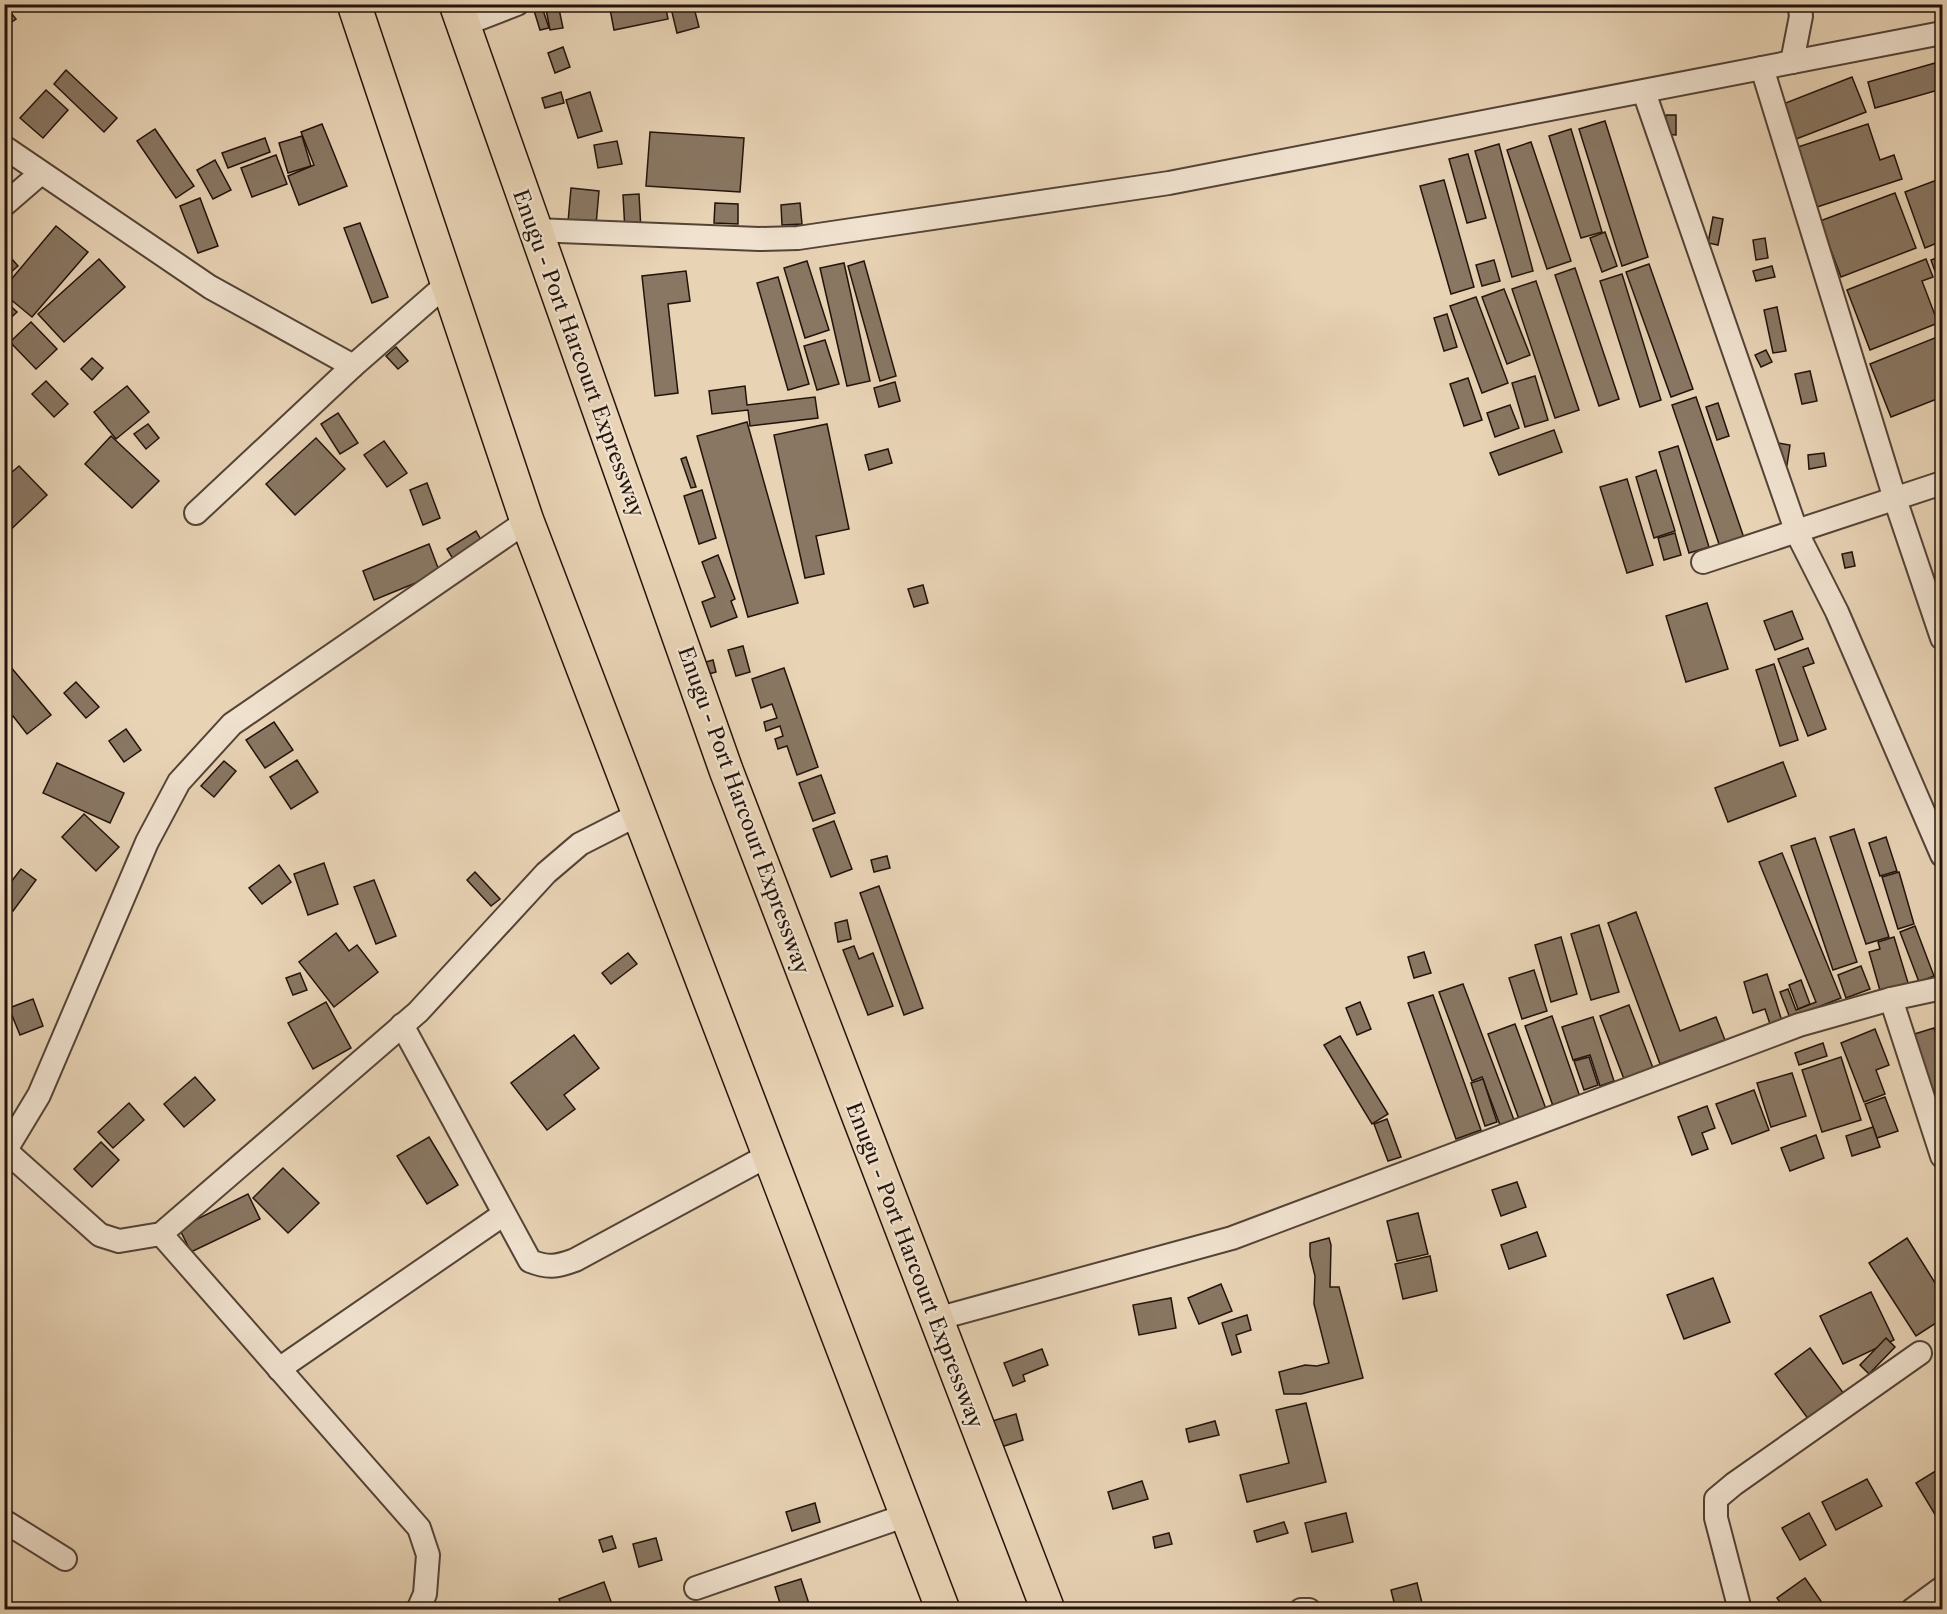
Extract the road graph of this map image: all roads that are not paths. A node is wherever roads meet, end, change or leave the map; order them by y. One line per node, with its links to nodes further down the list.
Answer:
1 (354, 4): 13 (highway)
2 (517, 4): 4 (street)
3 (1799, 4): 6 (street)
4 (459, 15): 12 (highway, Enugu - Port Harcourt Expressway)
5 (1942, 33): 6 (street)
6 (1792, 62): 7 (street)
7 (1762, 68): 8 (street); 16 (street)
8 (1644, 92): 12 (street); 19 (street)
9 (4, 147): 10 (street)
10 (41, 173): 11 (street); 14 (street)
11 (4, 205)
12 (535, 230): 32 (highway, Enugu - Port Harcourt Expressway)
13 (448, 283): 14 (street); 18 (highway)
14 (353, 366): 17 (street)
15 (1942, 483): 16 (street)
16 (1895, 499): 19 (street); 21 (street)
17 (196, 513)
18 (527, 521): 22 (highway); 27 (street)
19 (1797, 533): 20 (street); 23 (street)
20 (1703, 562)
21 (1942, 638)
22 (639, 814): 26 (street); 28 (highway)
23 (1942, 855)
24 (1942, 988): 25 (street)
25 (1891, 999): 29 (street); 32 (street)
26 (402, 1025): 30 (street); 31 (street)
27 (5, 1152): 31 (street)
28 (769, 1155): 30 (street); 35 (highway)
29 (1942, 1156)
30 (504, 1214): 34 (street)
31 (161, 1234): 34 (street)
32 (936, 1319): 42 (highway, Enugu - Port Harcourt Expressway)
33 (1920, 1353): 45 (street)
34 (279, 1369): 40 (street)
35 (907, 1515): 38 (street); 41 (highway)
36 (4, 1521): 37 (street)
37 (65, 1559)
38 (696, 1588)
39 (1942, 1588): 46 (street)
40 (418, 1610)
41 (943, 1610)
42 (1048, 1610)
43 (1301, 1610): 44 (street)
44 (1309, 1610)
45 (1740, 1610)
46 (1912, 1610)

